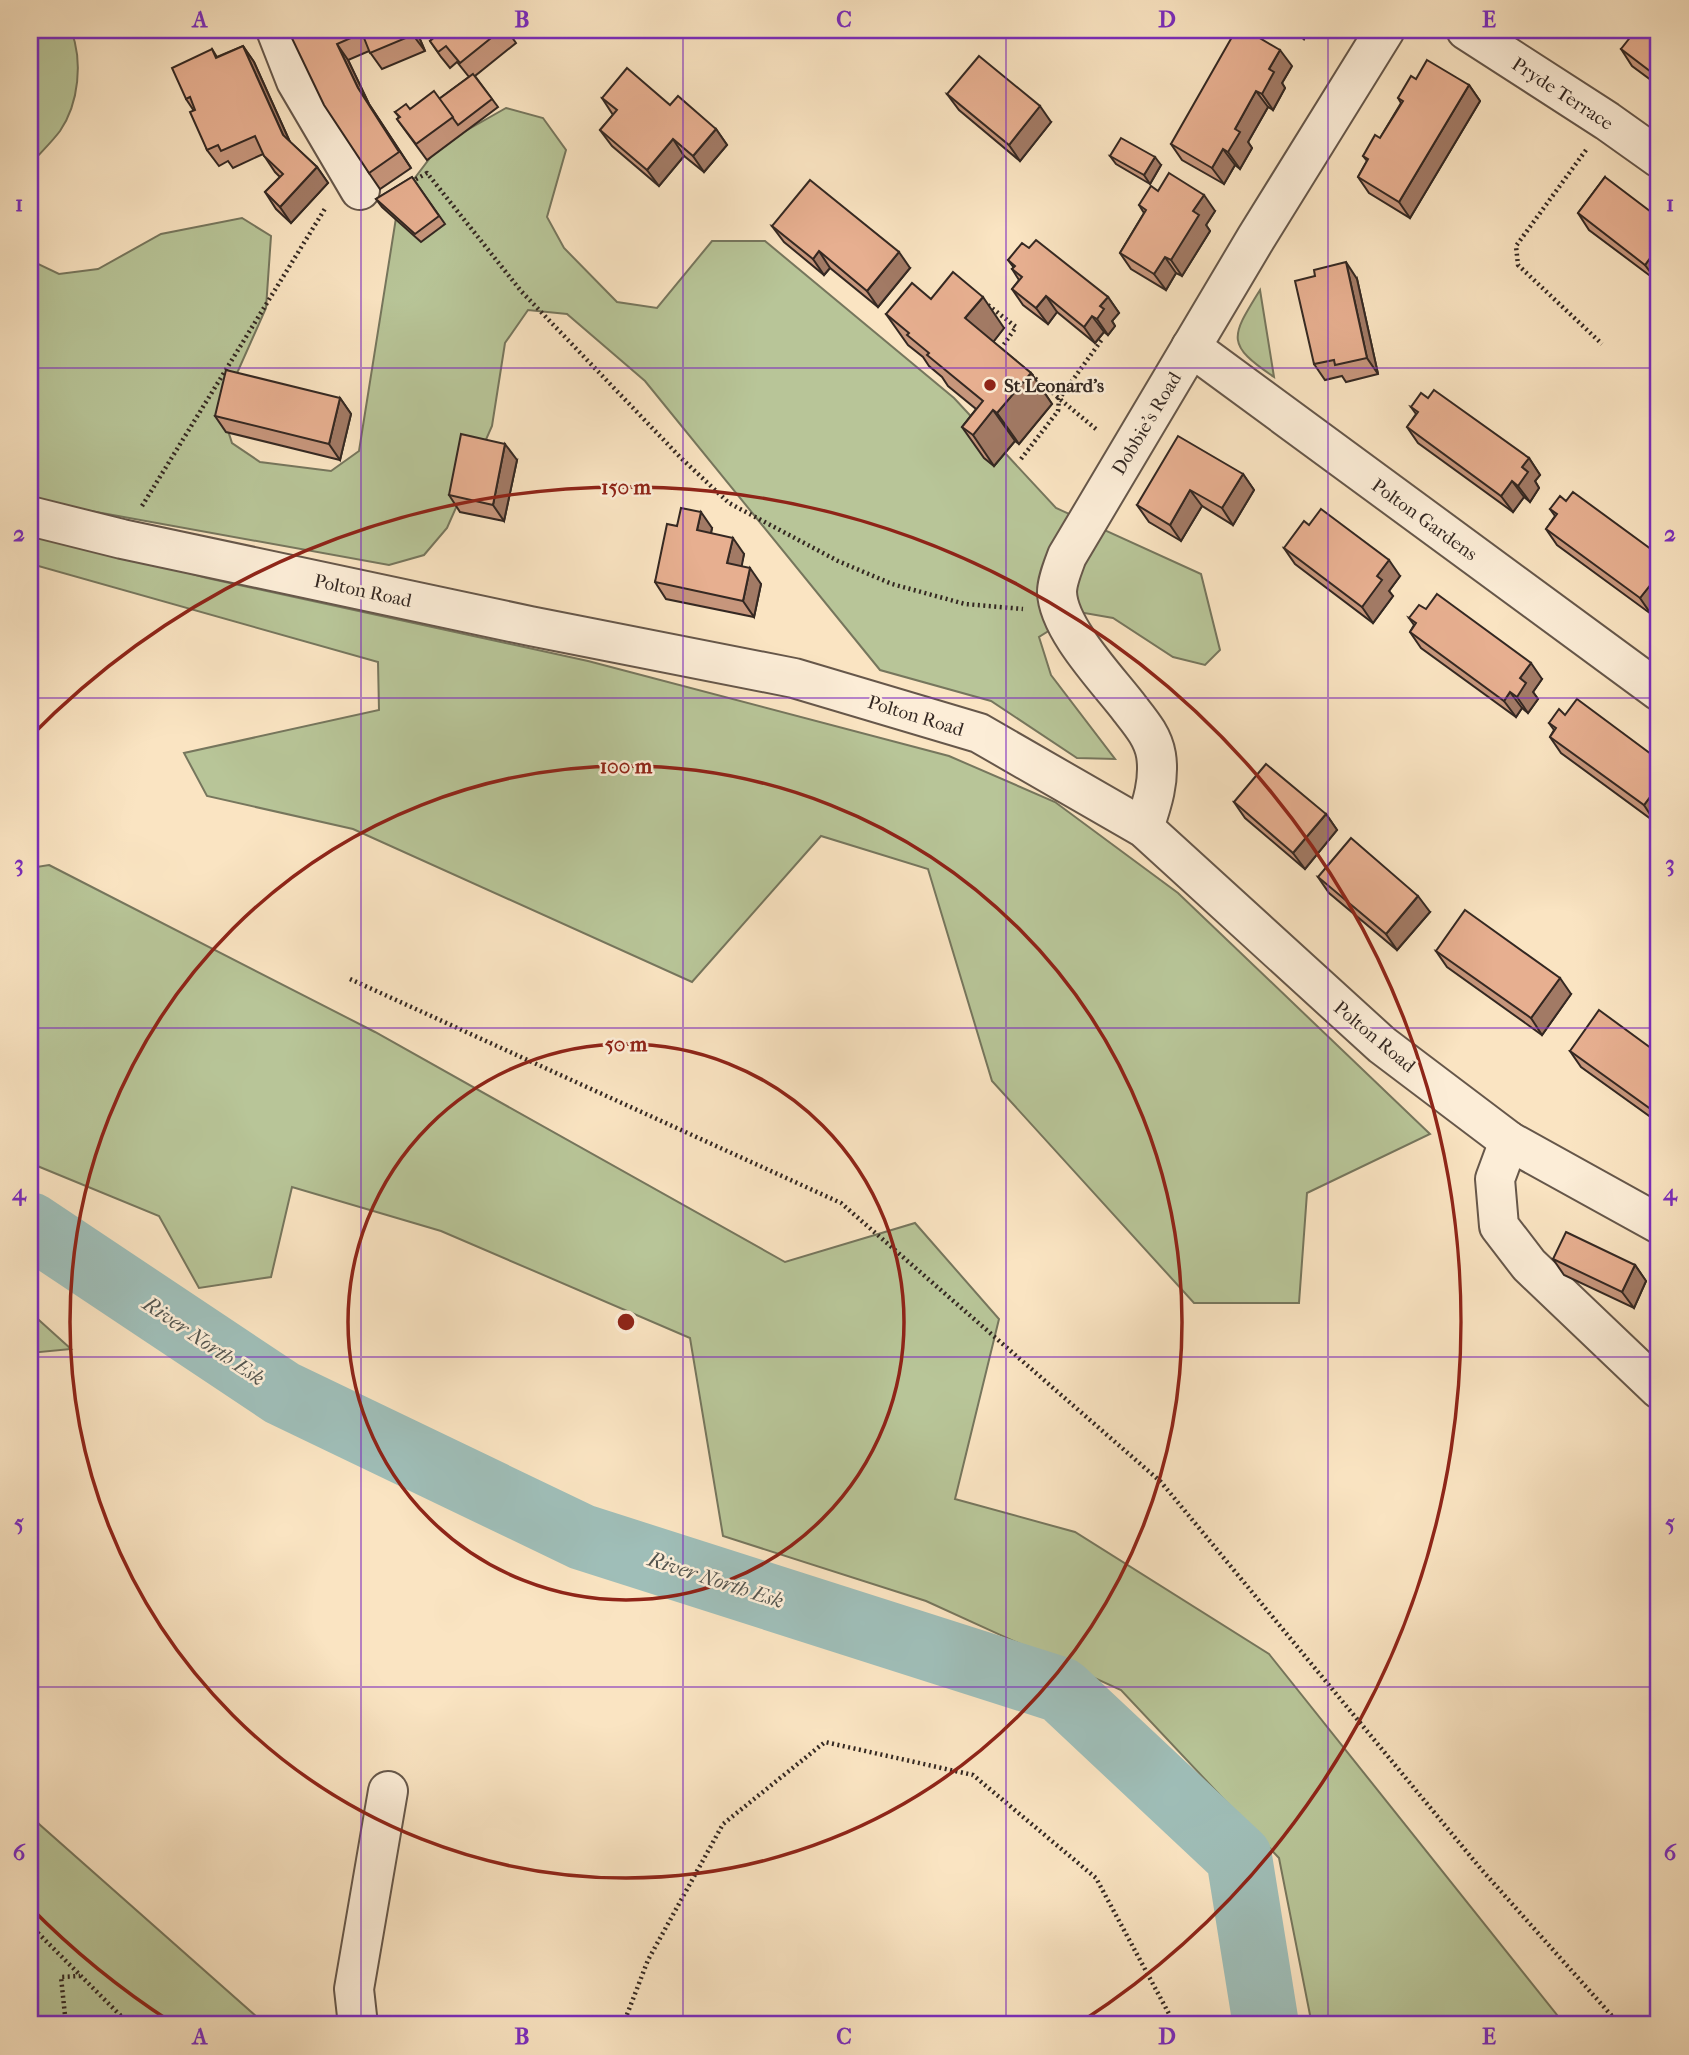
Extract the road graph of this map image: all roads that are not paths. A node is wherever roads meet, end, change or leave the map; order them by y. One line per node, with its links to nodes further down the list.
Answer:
1 (276, 30): 5 (street)
2 (1385, 30): 6 (street, Dobbie's Road)
3 (1466, 30): 4 (street, Pryde Terrace)
4 (1659, 158)
5 (354, 180)
6 (1191, 347): 8 (street, Polton Gardens); 9 (street, Dobbie's Road)
7 (30, 516): 9 (street, Polton Road)
8 (1659, 691)
9 (1144, 828): 10 (street, Polton Road)
10 (1509, 1141): 11 (street, Polton Road); 12 (street)
11 (1659, 1224)
12 (1659, 1389)
13 (387, 1791): 14 (street)
14 (358, 2025)

